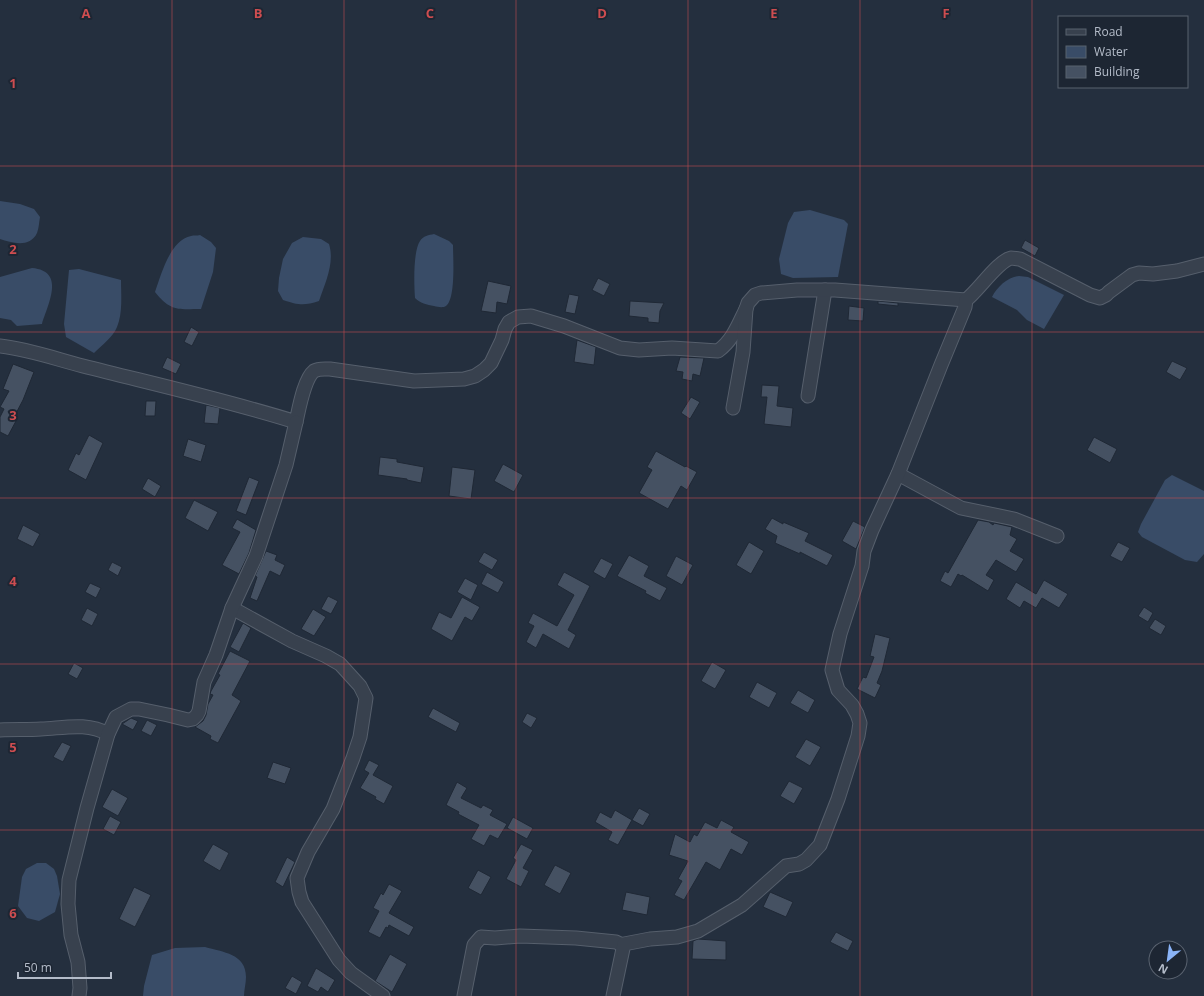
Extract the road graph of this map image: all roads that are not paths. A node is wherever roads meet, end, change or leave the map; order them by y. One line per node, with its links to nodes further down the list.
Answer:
1 (1204, 264): 3 (street)
2 (825, 290): 3 (street); 4 (street); 6 (street)
3 (966, 300): 9 (street)
4 (746, 309): 7 (street); 8 (street)
5 (0, 346): 8 (street)
6 (808, 396)
7 (733, 408)
8 (296, 422): 11 (street)
9 (898, 474): 10 (street); 14 (street)
10 (1057, 536)
11 (232, 608): 13 (street); 16 (street)
12 (0, 730): 13 (street)
13 (108, 734): 15 (street)
14 (622, 945): 17 (street); 18 (street)
15 (79, 996)
16 (383, 996)
17 (464, 996)
18 (613, 996)

